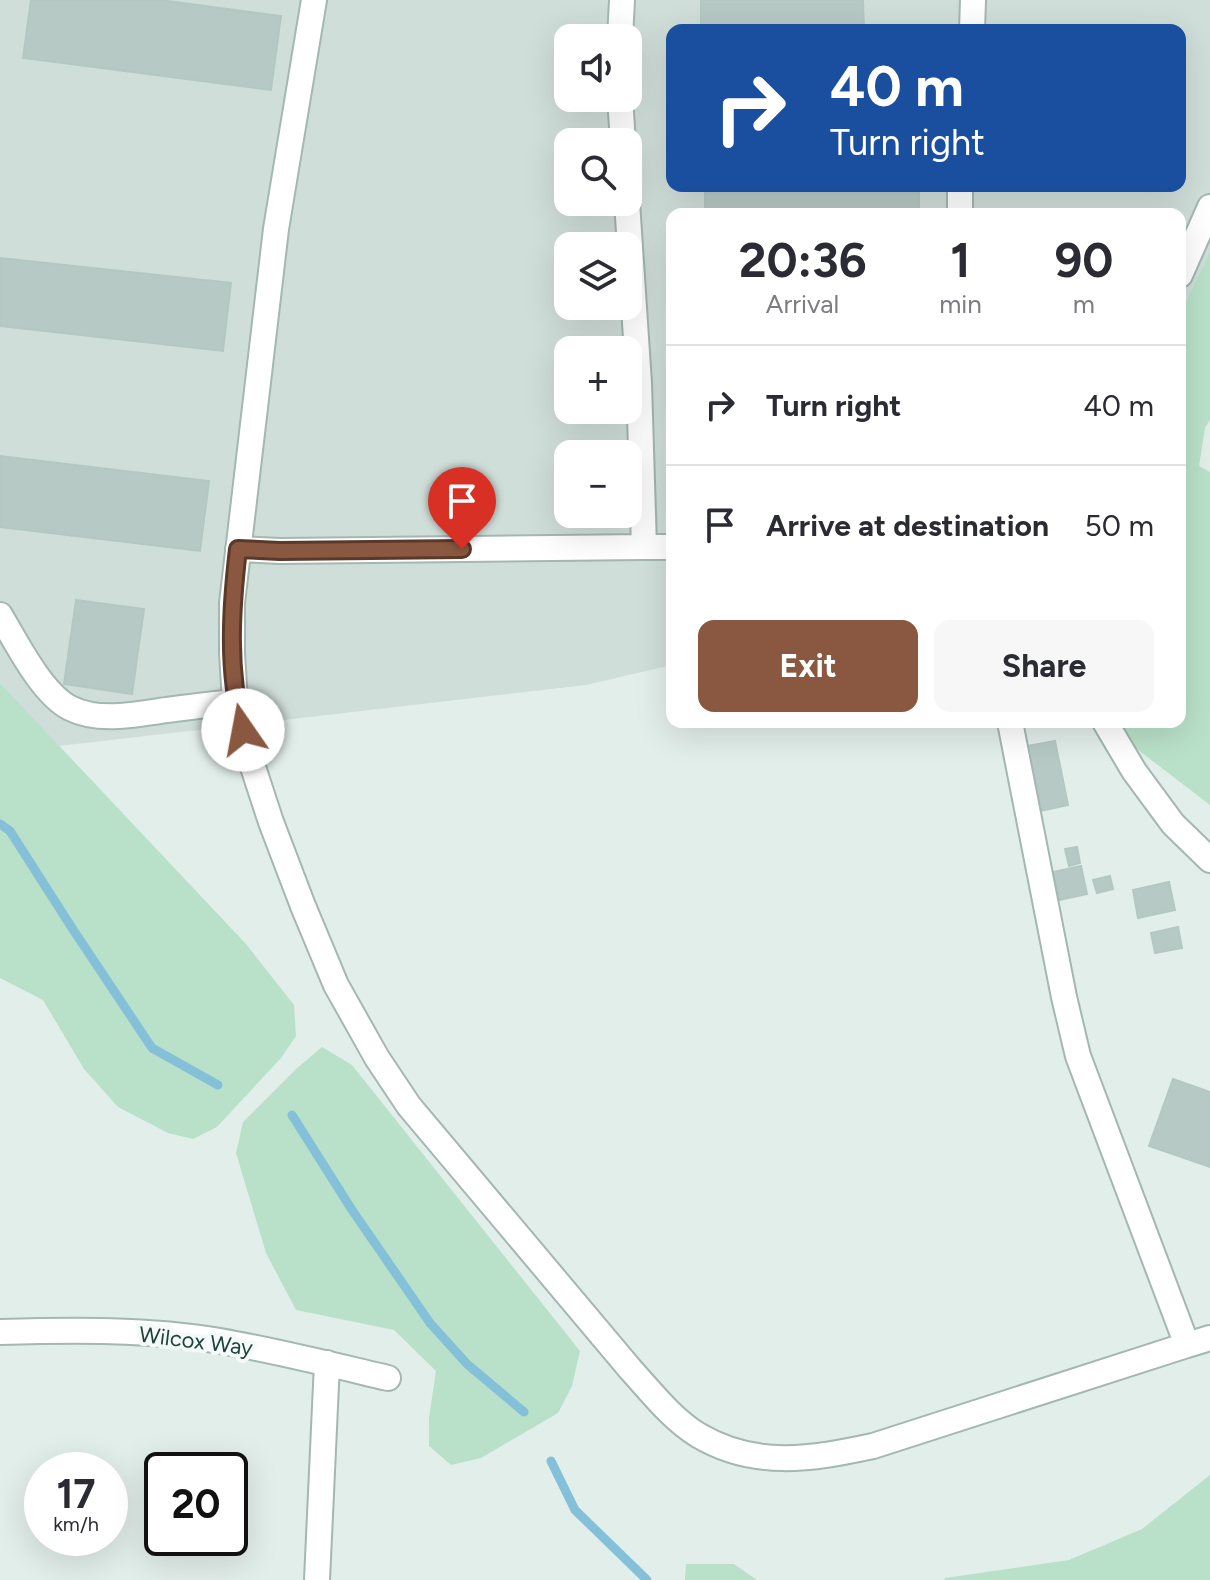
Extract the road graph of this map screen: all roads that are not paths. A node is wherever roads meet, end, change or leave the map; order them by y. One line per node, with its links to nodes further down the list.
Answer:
1 (314, 0): 11 (lane)
2 (622, 0): 4 (lane)
3 (973, 0): 5 (lane)
4 (621, 24)
5 (972, 24)
6 (628, 216): 9 (lane)
7 (1198, 217): 8 (lane)
8 (1186, 256)
9 (644, 547): 10 (lane); 11 (lane)
10 (666, 547)
11 (238, 549): 13 (lane)
12 (0, 615): 13 (lane)
13 (235, 702): 18 (lane)
14 (1011, 728): 18 (lane)
15 (1109, 728): 16 (lane)
16 (1210, 860)
17 (0, 1332): 19 (lane, Wilcox Way)
18 (1198, 1342)
19 (327, 1363): 20 (lane, Wilcox Way); 21 (lane)
20 (388, 1378)
21 (317, 1580)

